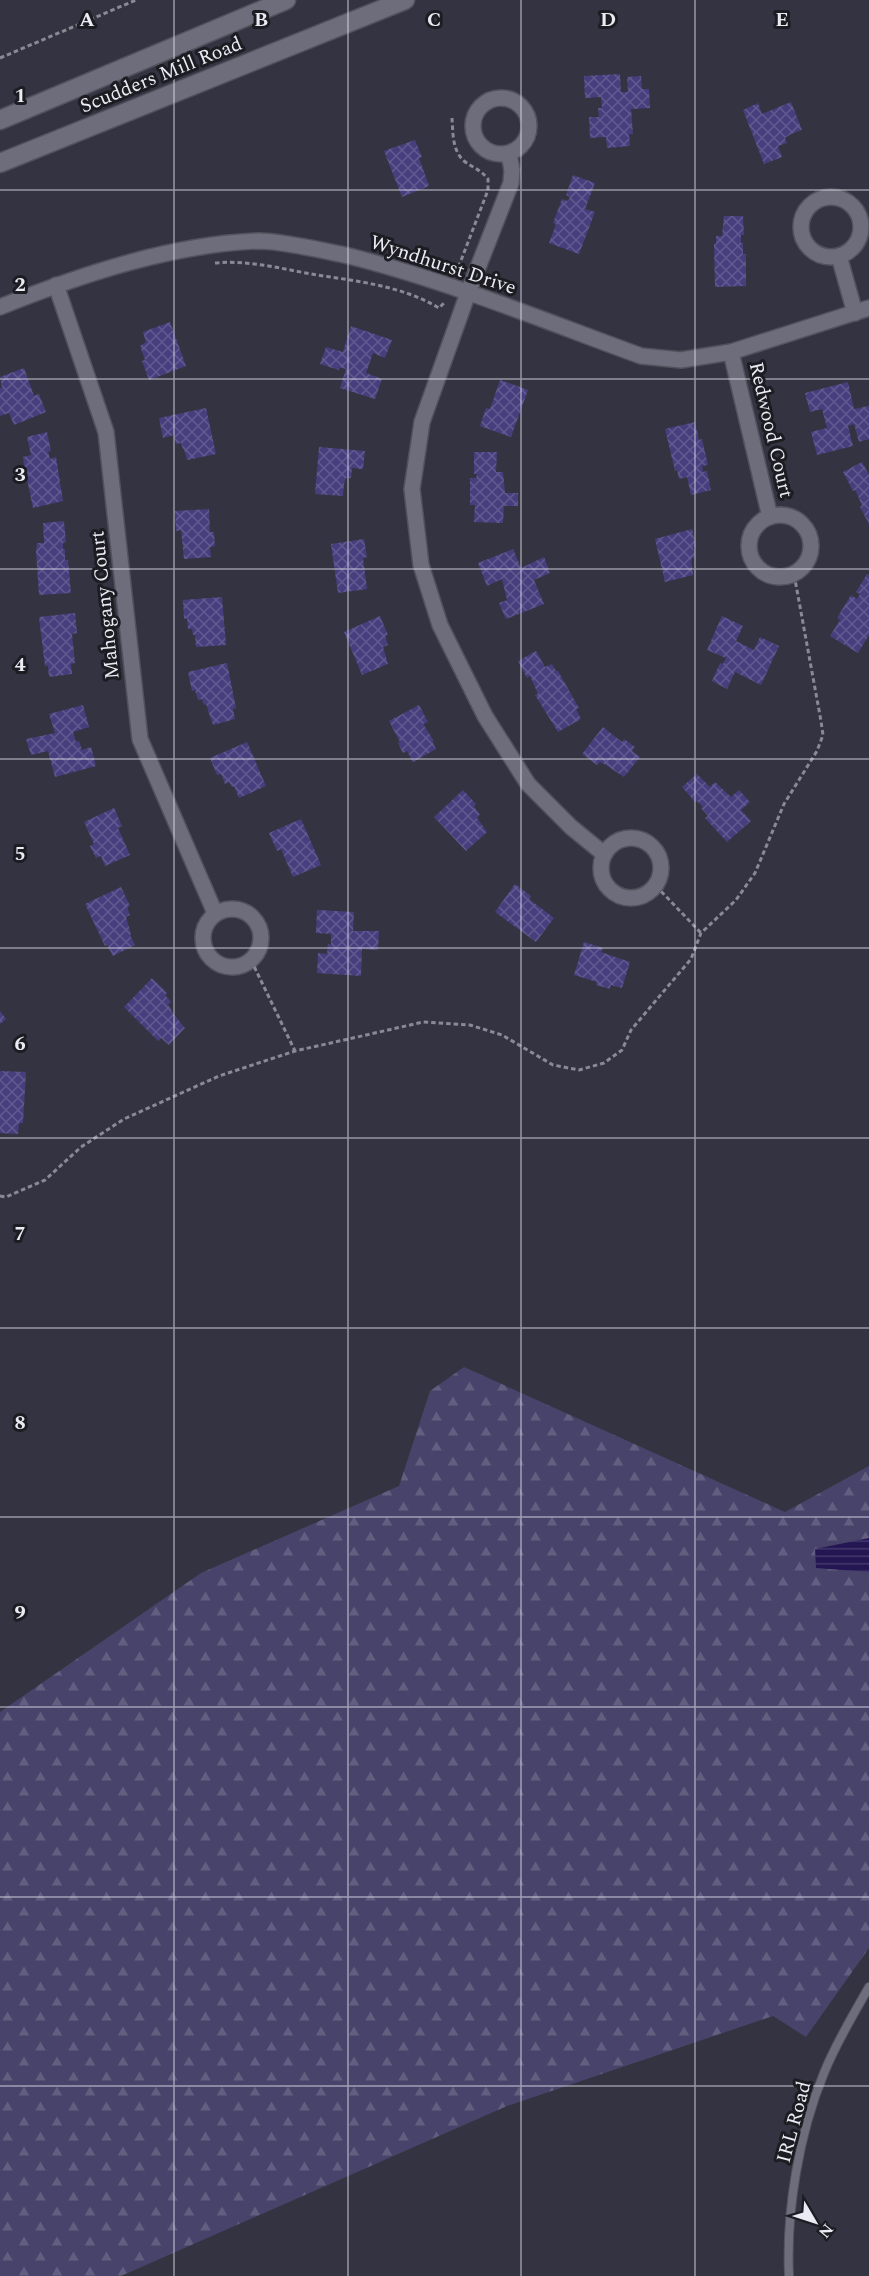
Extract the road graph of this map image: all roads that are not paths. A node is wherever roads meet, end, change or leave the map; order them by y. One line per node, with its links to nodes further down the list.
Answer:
1 (286, 0): 3 (main road, Scudders Mill Road)
2 (405, 0): 5 (main road, Scudders Mill Road)
3 (0, 120)
4 (509, 154): 8 (street)
5 (0, 163)
6 (839, 255): 6 (street); 10 (street)
7 (56, 285): 8 (street, Wyndhurst Drive); 9 (street, Wyndhurst Drive); 14 (street, Mahogany Court)
8 (468, 293): 11 (street, Wyndhurst Drive); 13 (street)
9 (0, 307)
10 (862, 310): 11 (street, Wyndhurst Drive)
11 (731, 352): 12 (street, Redwood Court)
12 (770, 517): 12 (street, Redwood Court)
13 (604, 854): 13 (street)
14 (215, 913): 14 (street)
15 (869, 1987): 16 (lane, IRL Road)
16 (789, 2276)

